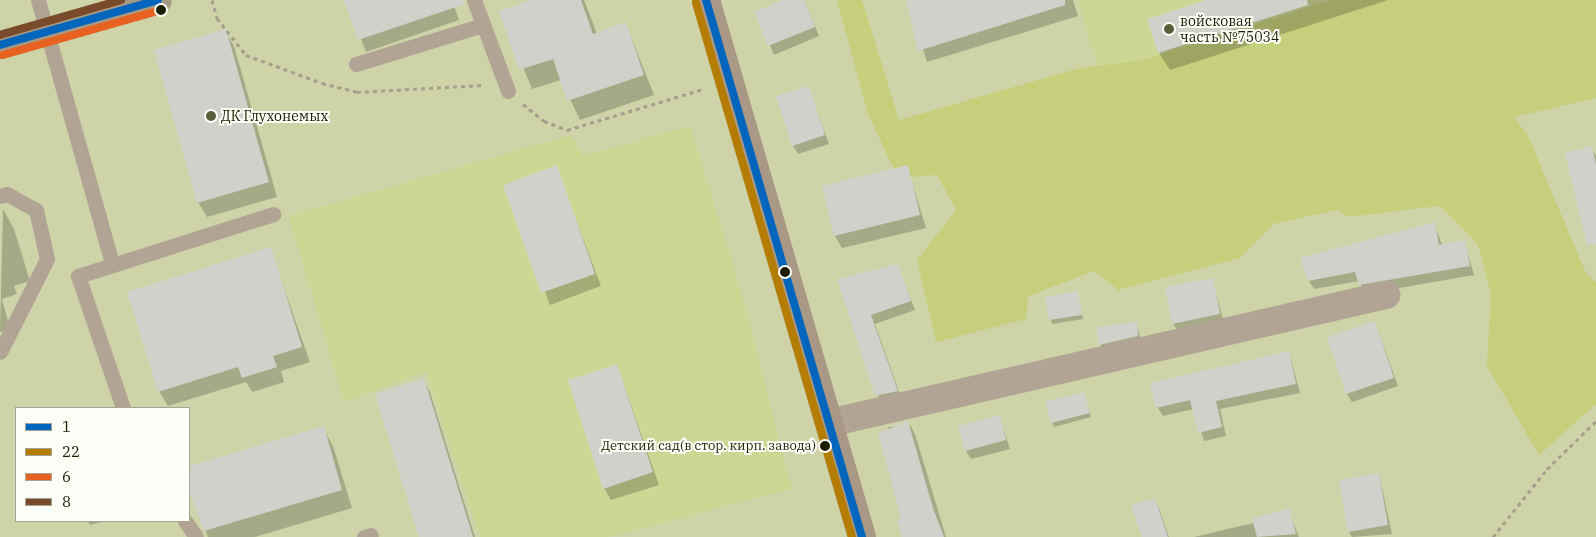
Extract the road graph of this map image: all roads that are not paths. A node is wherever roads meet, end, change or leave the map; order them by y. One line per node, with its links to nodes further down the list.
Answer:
1 (38, 0): 6 (lane)
2 (158, 0): 6 (main road)
3 (474, 0): 5 (lane)
4 (706, 0): 16 (main road)
5 (482, 25): 8 (lane); 9 (lane)
6 (48, 31): 7 (main road); 12 (lane)
7 (0, 45)
8 (356, 64)
9 (508, 92)
10 (0, 196): 14 (lane)
11 (274, 214): 12 (lane)
12 (112, 264): 15 (lane)
13 (1386, 295): 16 (street)
14 (0, 352)
15 (124, 407)
16 (829, 423): 19 (main road)
17 (186, 522): 18 (lane)
18 (196, 537)
19 (862, 537)

